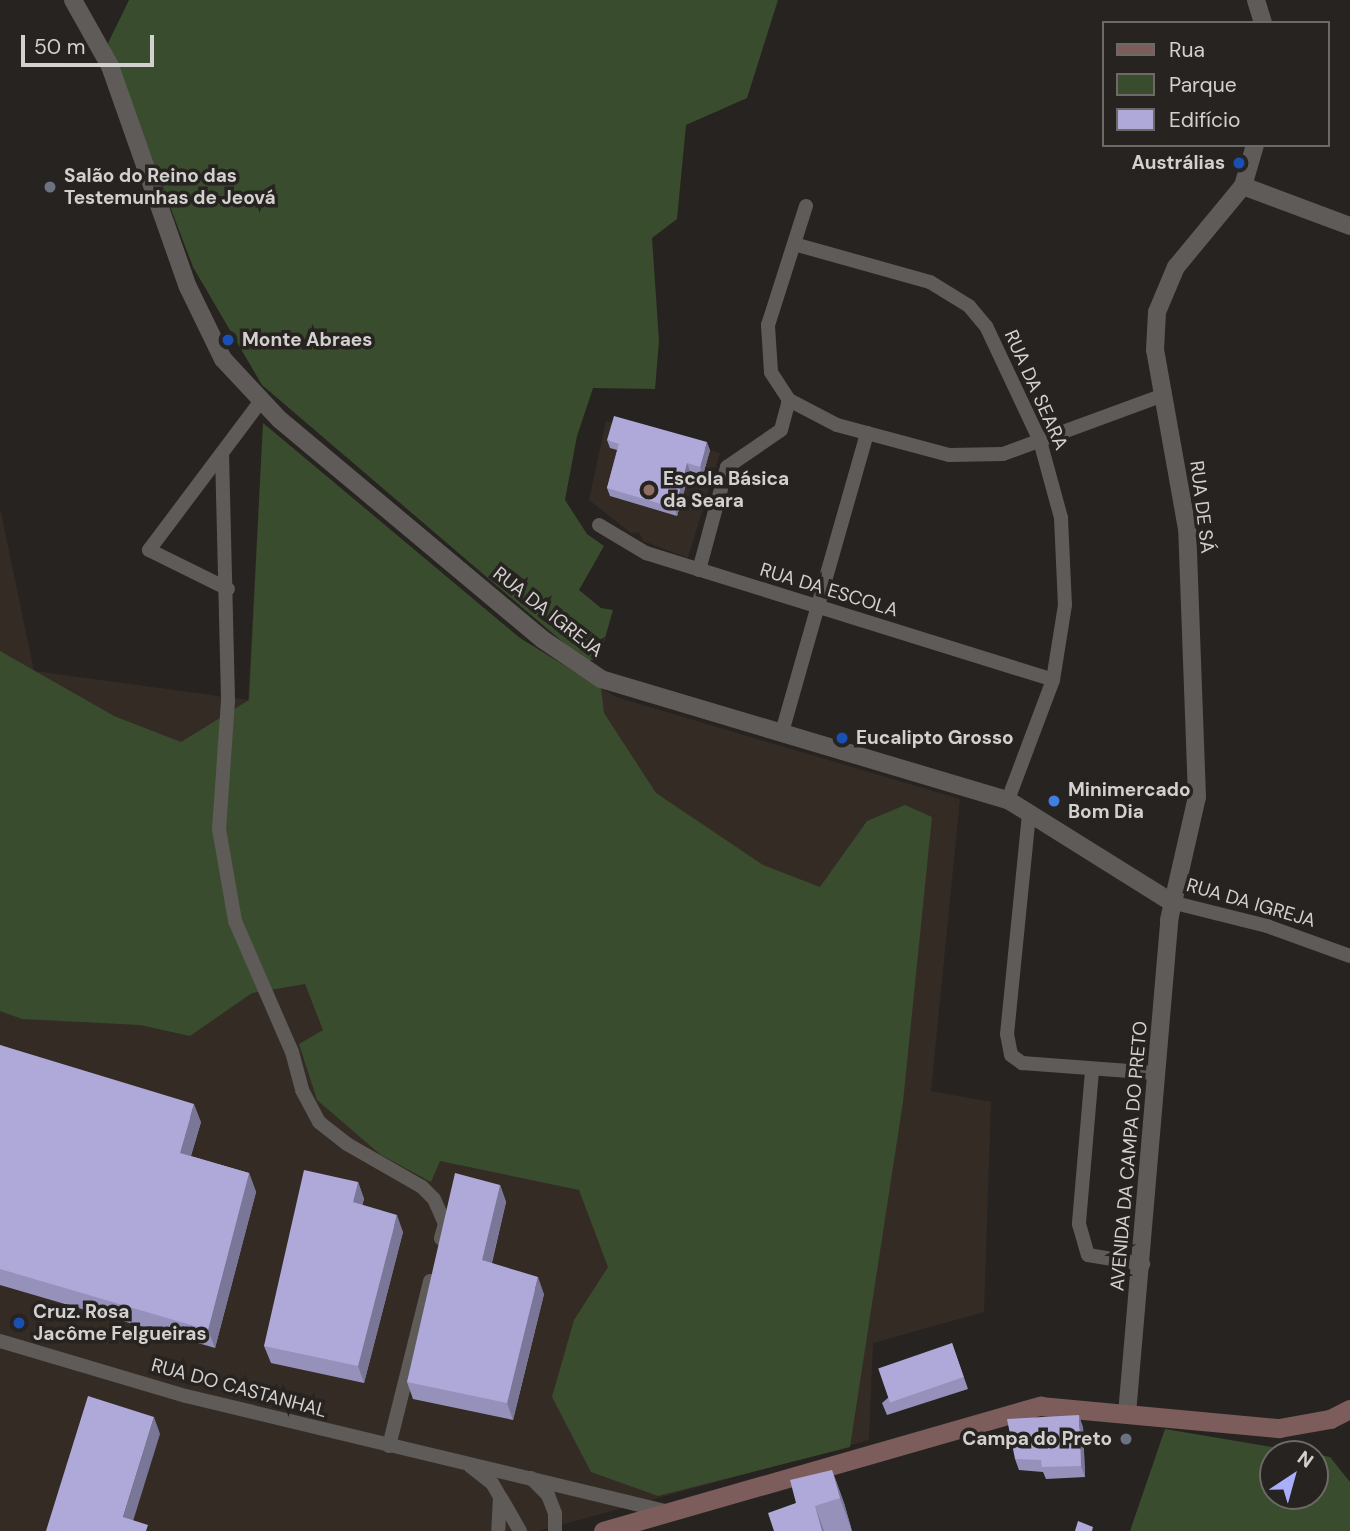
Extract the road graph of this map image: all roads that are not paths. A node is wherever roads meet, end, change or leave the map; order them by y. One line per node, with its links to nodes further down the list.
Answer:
1 (73, 0): 11 (street, RUA DA IGREJA)
2 (1256, 0): 3 (street)
3 (1262, 21)
4 (1254, 147): 5 (street, RUA DE SÁ)
5 (1242, 186): 7 (street); 9 (street, RUA DE SÁ)
6 (806, 206): 8 (street)
7 (1350, 226)
8 (794, 244): 10 (street); 13 (street, RUA DA SEARA)
9 (1163, 395): 13 (street); 23 (street, RUA DE SÁ)
10 (789, 400): 12 (street); 16 (street)
11 (260, 402): 14 (street); 20 (street, RUA DA IGREJA)
12 (867, 433): 13 (street); 18 (street)
13 (1041, 441): 19 (street, RUA DA SEARA)
14 (222, 453): 17 (street); 17 (street)
15 (599, 525): 16 (street, RUA DA ESCOLA)
16 (699, 570): 18 (street, RUA DA ESCOLA)
17 (228, 590): 31 (street)
18 (816, 605): 19 (street, RUA DA ESCOLA); 20 (street)
19 (1053, 680): 21 (street, RUA DA SEARA)
20 (782, 732): 21 (street, RUA DA IGREJA)
21 (1008, 800): 22 (street, RUA DA IGREJA)
22 (1029, 814): 23 (street, RUA DA IGREJA); 25 (street)
23 (1171, 902): 24 (street, RUA DA IGREJA); 26 (street, AVENIDA DA CAMPA DO PRETO)
24 (1350, 956)
25 (1092, 1071): 26 (street); 27 (street)
26 (1156, 1073): 27 (street, AVENIDA DA CAMPA DO PRETO)
27 (1143, 1264): 30 (street, AVENIDA DA CAMPA DO PRETO)
28 (1, 1345): 31 (street, RUA DO CASTANHAL)
29 (1350, 1409): 30 (main road)
30 (1127, 1414): 35 (main road)
31 (389, 1446): 32 (street, RUA DO CASTANHAL)
32 (470, 1466): 33 (street, RUA DO CASTANHAL); 34 (street, RUA DO CASTANHAL)
33 (530, 1476): 35 (street, RUA DO CASTANHAL); 38 (street)
34 (500, 1497): 36 (street); 37 (street, RUA DO CASTANHAL)
35 (669, 1511): 39 (main road)
36 (498, 1531)
37 (520, 1531)
38 (555, 1531)
39 (603, 1531)

